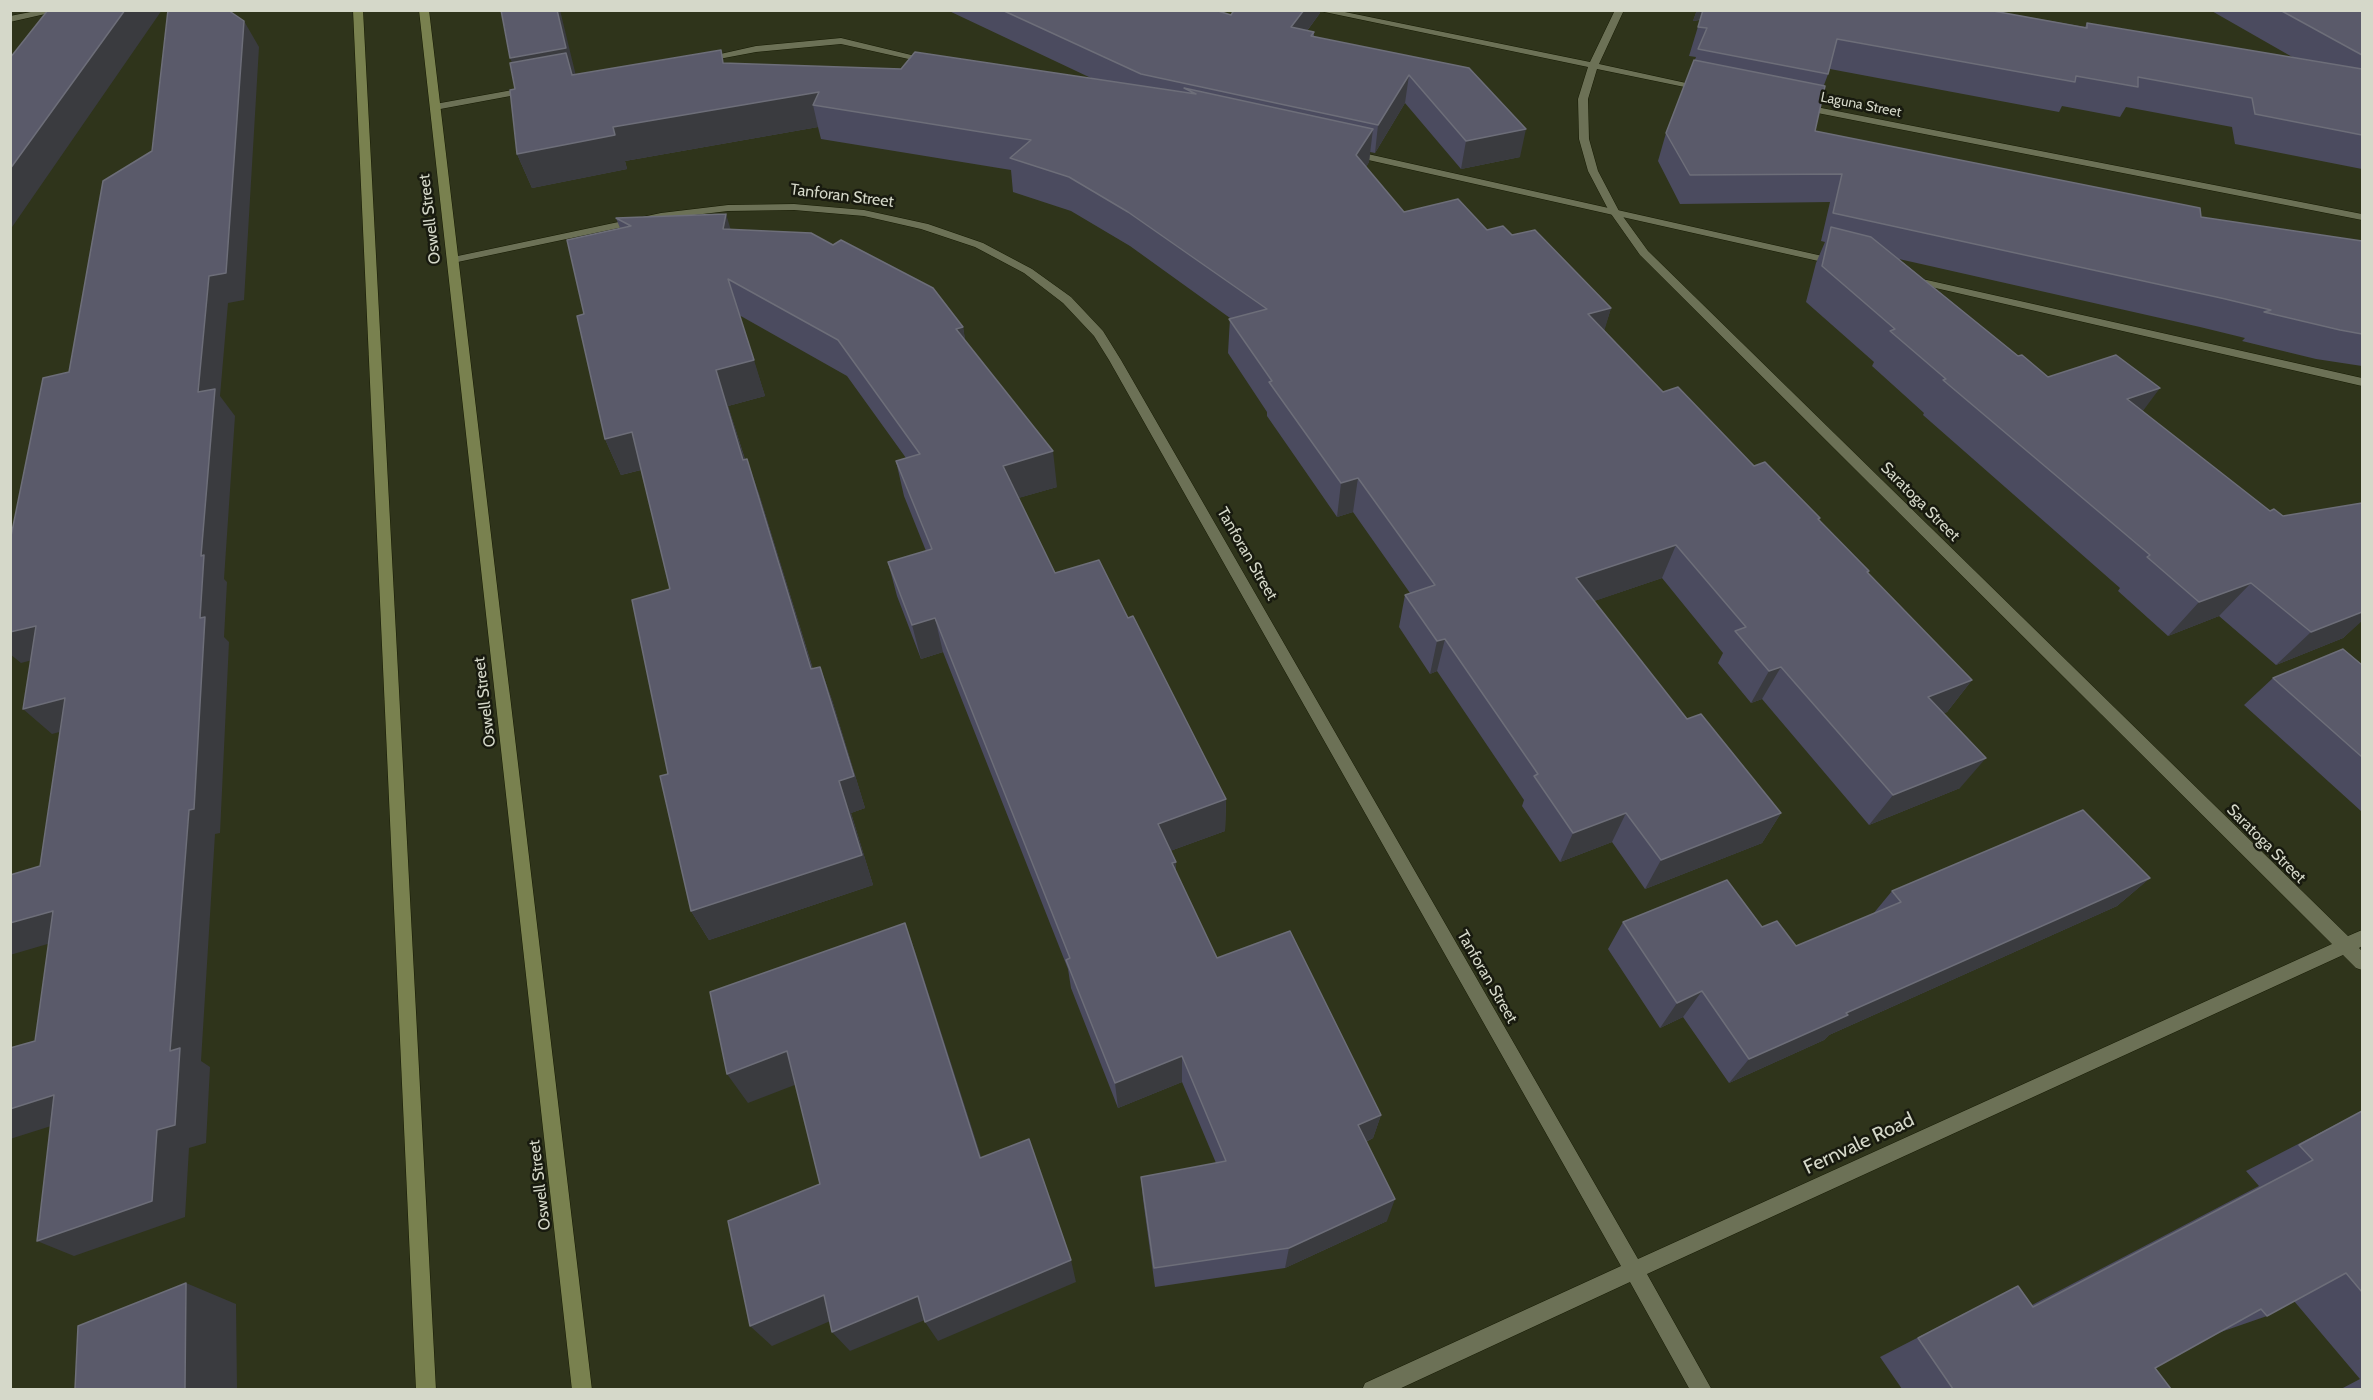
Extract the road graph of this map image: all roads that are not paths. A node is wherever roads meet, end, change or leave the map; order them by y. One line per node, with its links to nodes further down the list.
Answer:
1 (59, 10): 6 (street)
2 (358, 10): 24 (main road)
3 (424, 10): 13 (main road, Oswell Street)
4 (1318, 10): 9 (street)
5 (1620, 10): 9 (street, Saratoga Street)
6 (10, 18)
7 (687, 62): 8 (street)
8 (946, 64)
9 (1593, 66): 11 (street); 15 (street, Saratoga Street)
10 (538, 88): 13 (street)
11 (1711, 89)
12 (1794, 105): 16 (street, Laguna Street)
13 (435, 107): 17 (main road, Oswell Street)
14 (1333, 150): 15 (street)
15 (1614, 211): 18 (street); 21 (street, Saratoga Street)
16 (2362, 217)
17 (453, 260): 23 (street, Tanforan Street); 25 (main road, Oswell Street)
18 (1848, 265)
19 (1894, 275): 20 (street)
20 (2362, 382)
21 (2354, 941): 22 (street, Saratoga Street); 23 (street, Fernvale Road)
22 (2362, 962)
23 (1635, 1272): 26 (street, Fernvale Road); 27 (street, Tanforan Street)
24 (426, 1389)
25 (582, 1389)
26 (1372, 1389)
27 (1702, 1389)

